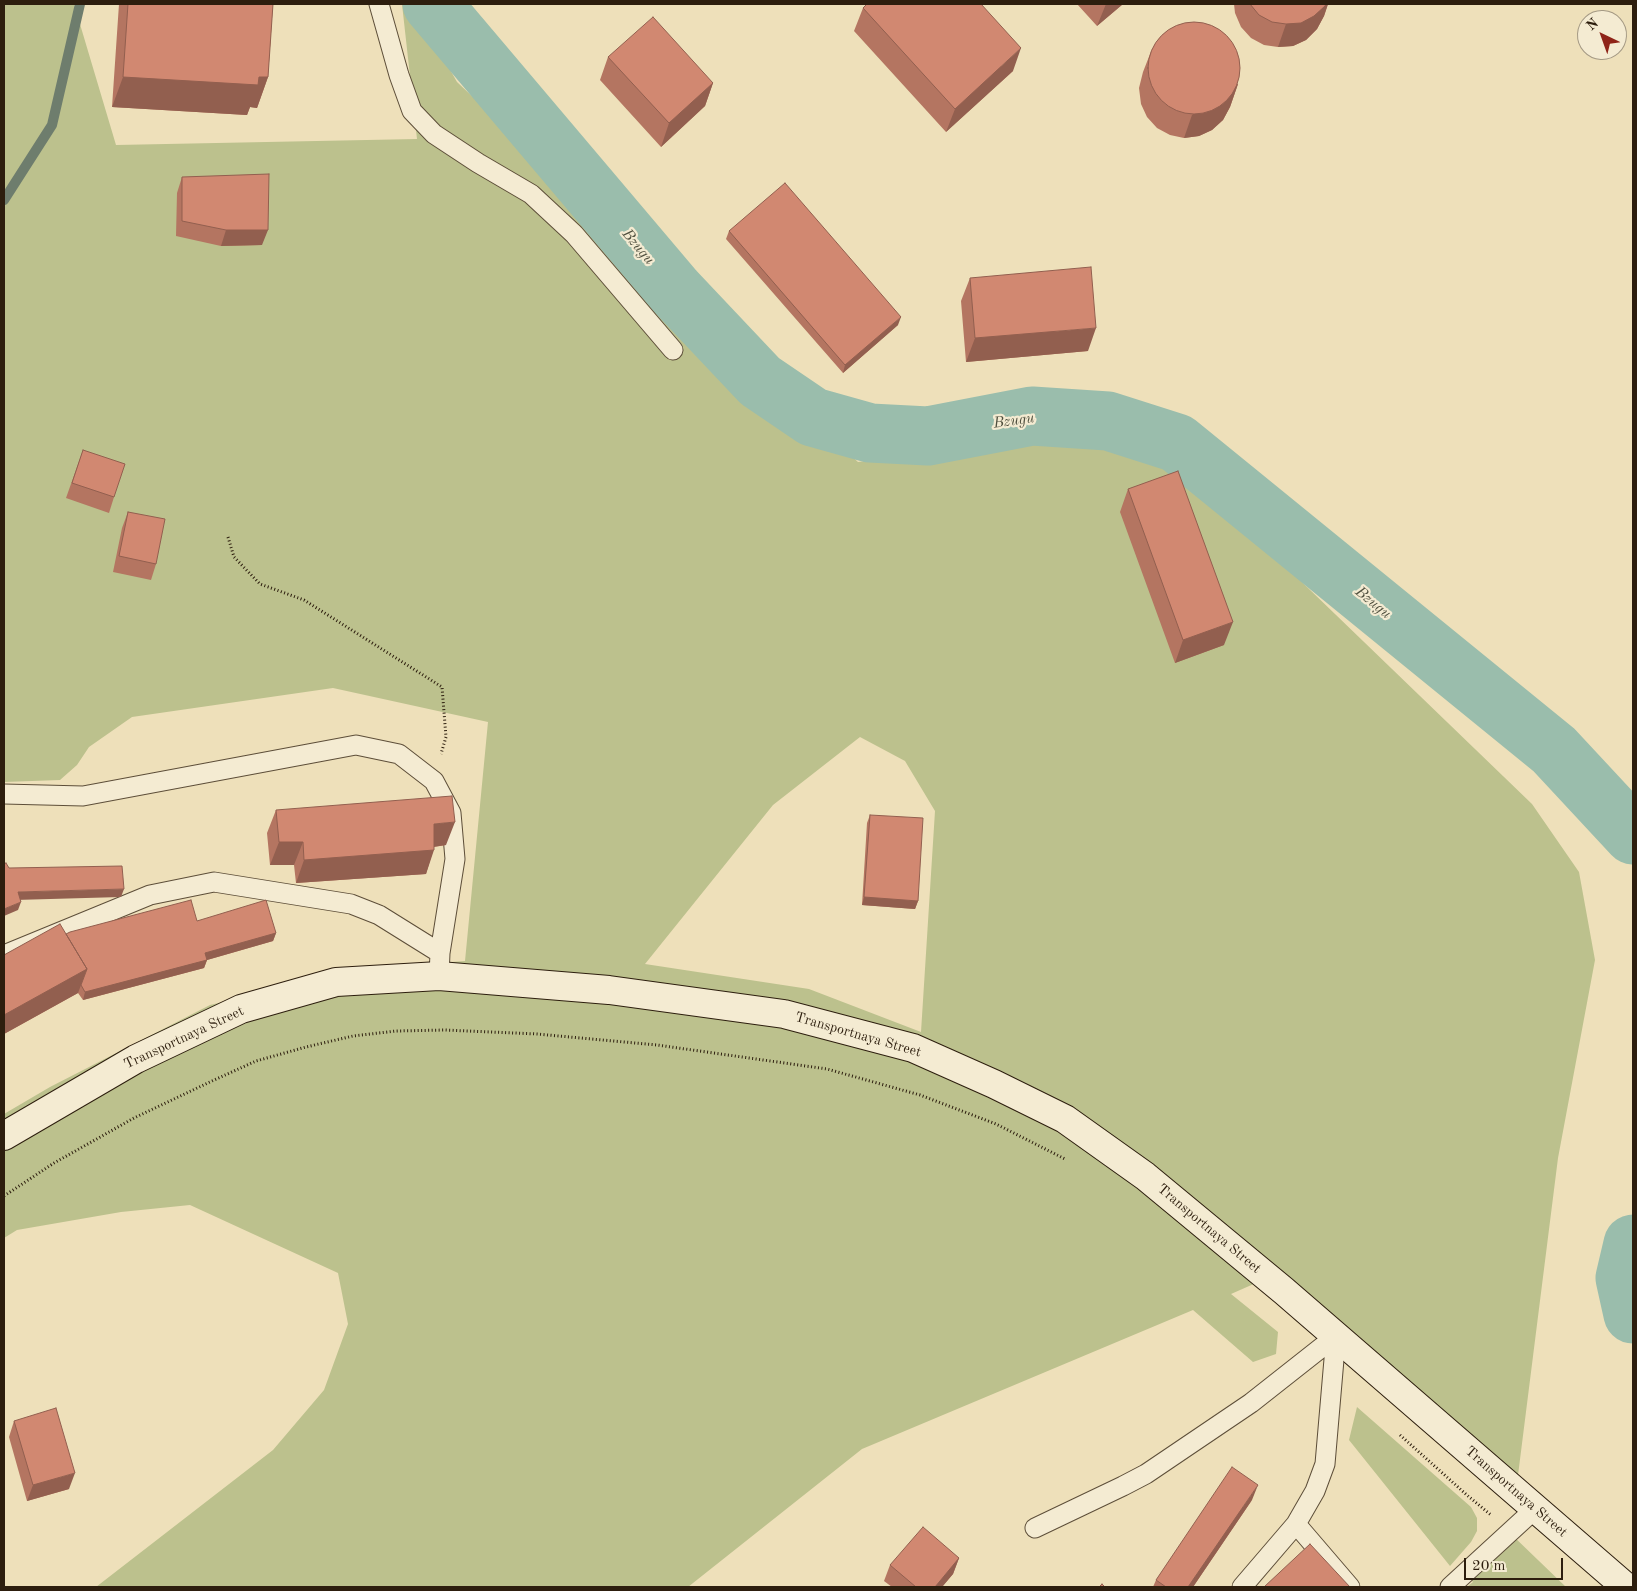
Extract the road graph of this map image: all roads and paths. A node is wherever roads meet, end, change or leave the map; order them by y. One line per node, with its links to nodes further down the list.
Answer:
1 (379, 4): 2 (lane)
2 (673, 350)
3 (228, 537): 4 (path)
4 (446, 737)
5 (4, 794): 7 (lane)
6 (4, 954): 7 (lane)
7 (440, 965): 8 (main road, Transportnaya Street); 11 (main road, Transportnaya Street)
8 (4, 1136)
9 (1069, 1161): 10 (path)
10 (4, 1196)
11 (1336, 1336): 13 (main road, Transportnaya Street); 14 (lane); 15 (lane)
12 (1398, 1434): 16 (path)
13 (1535, 1509): 16 (lane); 20 (main road, Transportnaya Street)
14 (1296, 1524): 17 (lane); 18 (lane)
15 (1035, 1528)
16 (1510, 1530): 19 (lane)
17 (1242, 1587)
18 (1350, 1587)
19 (1450, 1587)
20 (1626, 1587)

